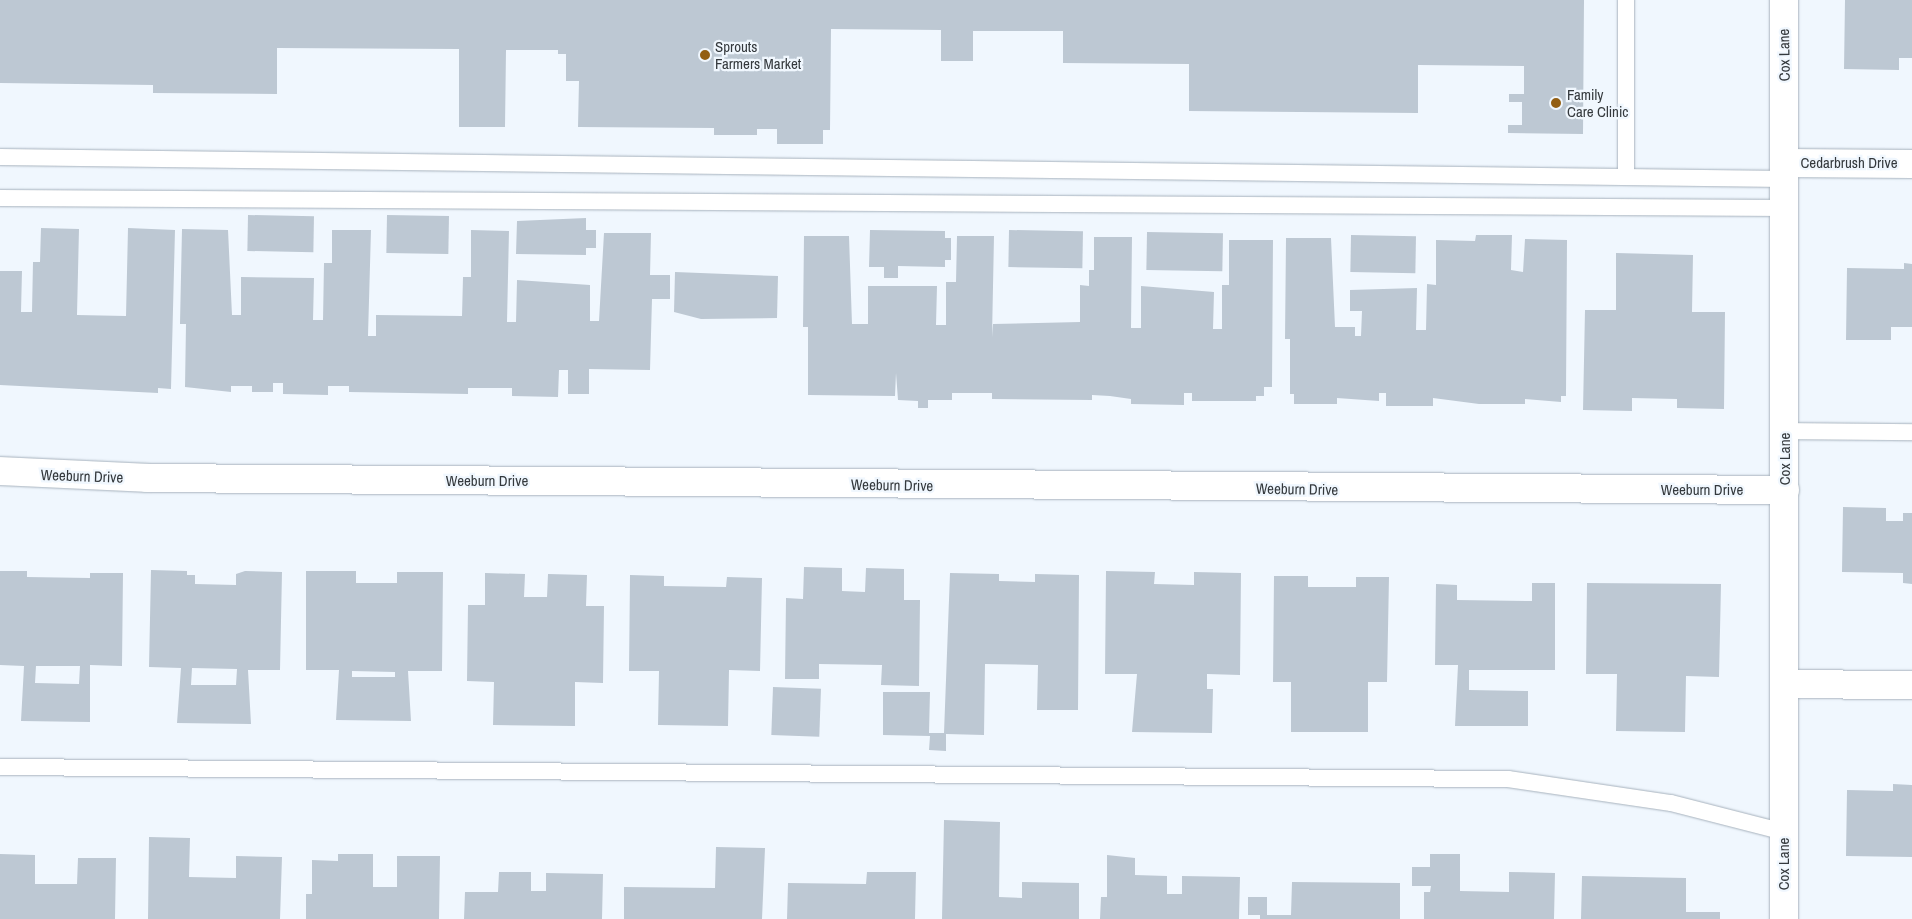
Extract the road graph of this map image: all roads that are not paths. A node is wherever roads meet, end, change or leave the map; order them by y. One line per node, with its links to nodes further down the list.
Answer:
1 (1626, 0): 6 (lane)
2 (1784, 0): 5 (street, Cox Lane)
3 (0, 157): 6 (lane)
4 (1912, 164): 5 (street, Cedarbrush Drive)
5 (1786, 171): 6 (lane); 8 (street, Cox Lane)
6 (1626, 177)
7 (0, 198): 8 (lane)
8 (1786, 208): 9 (street, Cox Lane)
9 (1785, 431): 10 (lane); 12 (street, Cox Lane)
10 (1912, 432)
11 (0, 470): 12 (street, Weeburn Drive)
12 (1785, 490): 13 (street, Cox Lane)
13 (1784, 684): 14 (street); 16 (street, Cox Lane)
14 (1912, 684)
15 (0, 767): 16 (lane)
16 (1784, 832): 17 (street, Cox Lane)
17 (1784, 919)

